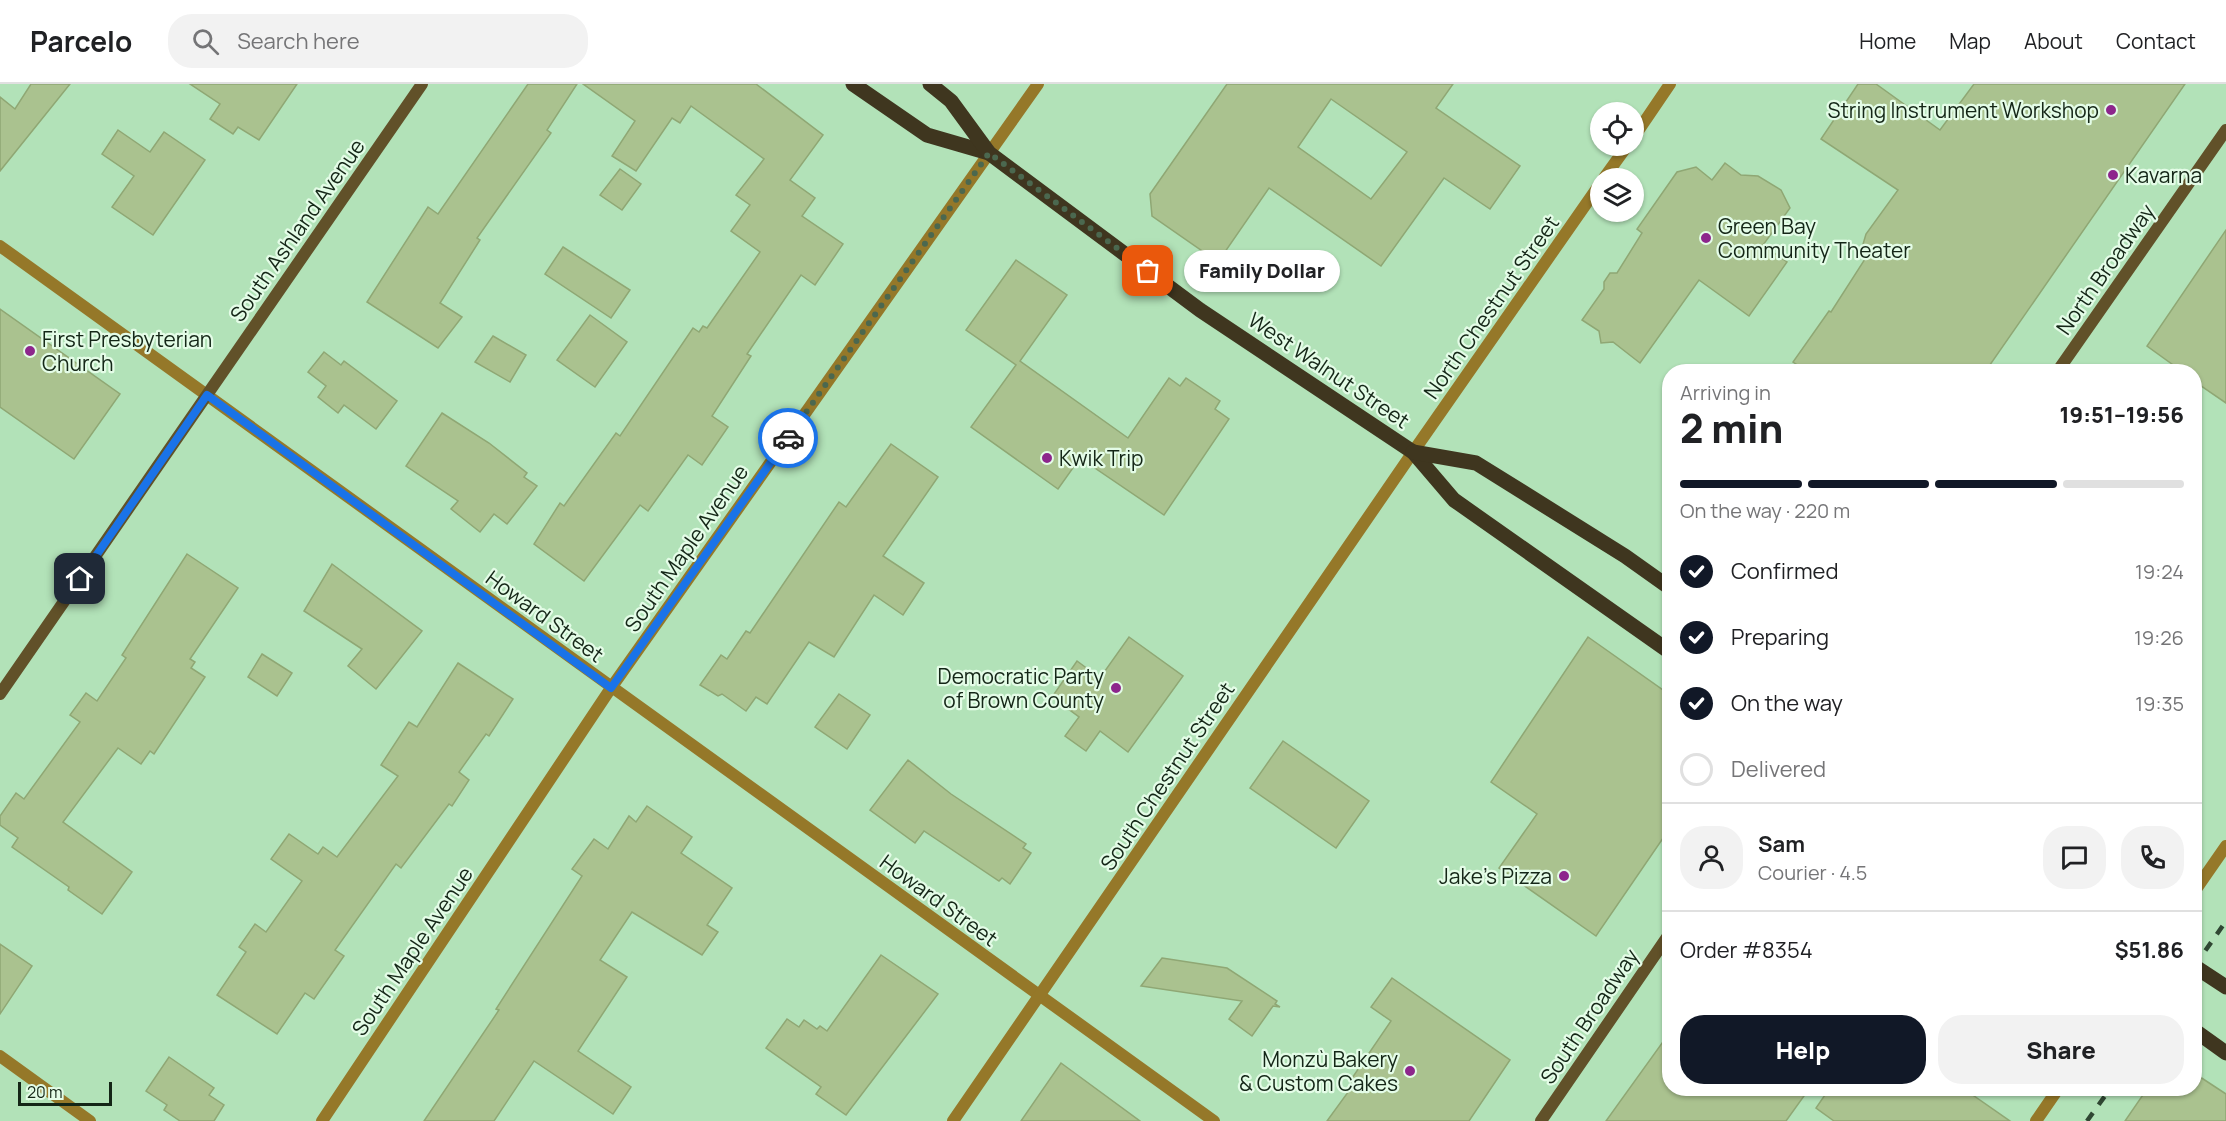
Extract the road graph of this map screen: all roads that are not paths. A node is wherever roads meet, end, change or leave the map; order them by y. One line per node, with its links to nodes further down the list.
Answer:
1 (422, 84): 12 (main road, South Ashland Avenue)
2 (854, 84): 8 (main road, West Walnut Street)
3 (930, 84): 8 (main road, West Walnut Street)
4 (1038, 84): 8 (street, South Maple Avenue)
5 (1670, 84): 6 (street)
6 (1644, 122)
7 (2226, 130): 11 (main road, North Broadway)
8 (989, 153): 13 (main road, West Walnut Street); 16 (street, South Maple Avenue)
9 (1590, 198): 13 (street, North Chestnut Street)
10 (0, 246): 12 (street, Howard Street)
11 (2063, 364)
12 (207, 395): 16 (street, Howard Street); 17 (main road, South Ashland Avenue)
13 (1413, 452): 14 (main road, West Walnut Street); 15 (main road, West Walnut Street); 23 (street, South Chestnut Street)
14 (1662, 582)
15 (1662, 646)
16 (611, 688): 23 (street, Howard Street); 29 (street, South Maple Avenue)
17 (0, 694)
18 (2226, 846): 19 (street)
19 (2202, 880)
20 (1662, 945): 32 (main road, South Broadway)
21 (2202, 971): 22 (main road)
22 (2226, 987)
23 (1039, 996): 30 (street, South Chestnut Street); 31 (street, Howard Street)
24 (2202, 1036): 25 (main road)
25 (2226, 1053)
26 (0, 1056): 28 (street)
27 (2053, 1096): 33 (street)
28 (90, 1121)
29 (322, 1121)
30 (953, 1121)
31 (1214, 1121)
32 (1541, 1121)
33 (2036, 1121)

